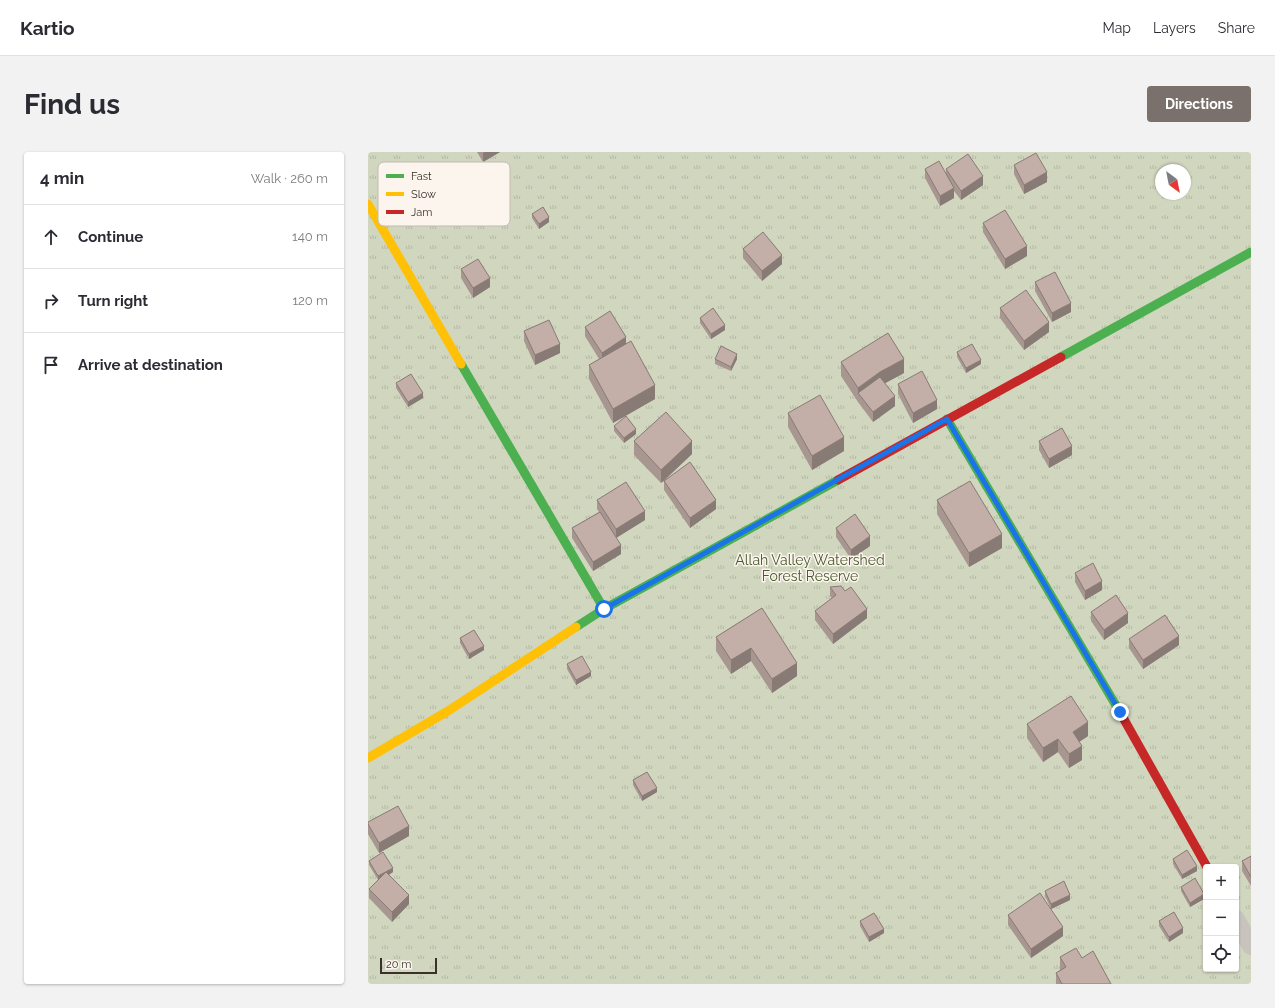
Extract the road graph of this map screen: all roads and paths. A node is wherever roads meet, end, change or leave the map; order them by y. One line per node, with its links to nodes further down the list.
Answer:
1 (368, 204): 2 (street)
2 (378, 221)
3 (381, 226): 6 (street)
4 (1251, 252): 5 (street)
5 (947, 419): 6 (street); 8 (street)
6 (604, 609): 7 (street)
7 (368, 758)
8 (1205, 864)
9 (1239, 924): 10 (street)
10 (1251, 946)

